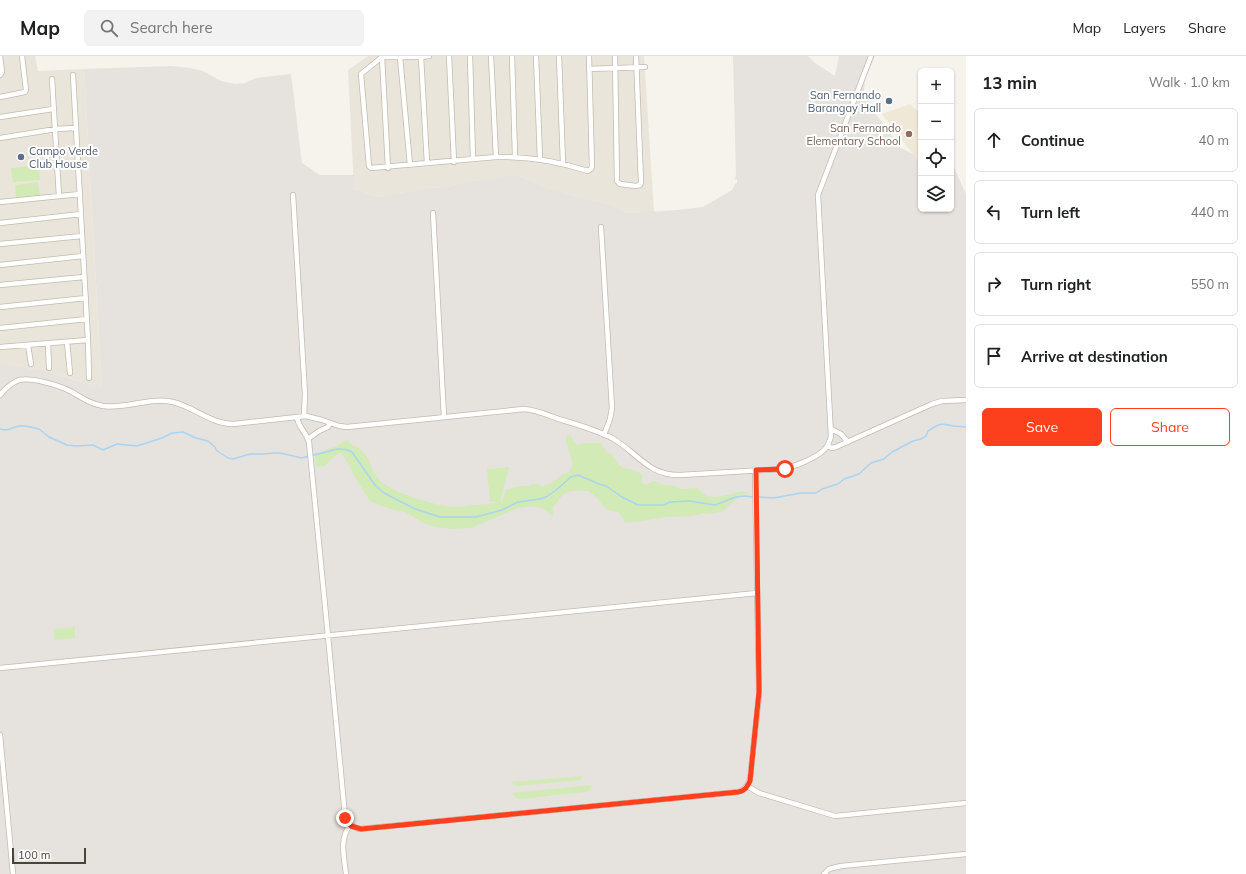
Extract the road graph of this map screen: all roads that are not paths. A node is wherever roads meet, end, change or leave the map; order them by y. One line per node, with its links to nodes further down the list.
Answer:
1 (0, 56): 21 (street)
2 (22, 56): 24 (street)
3 (429, 56): 16 (street)
4 (449, 56): 34 (street)
5 (470, 56): 32 (street)
6 (491, 56): 31 (street)
7 (512, 56): 30 (street)
8 (536, 56): 33 (street)
9 (559, 56): 35 (street)
10 (589, 56): 20 (street)
11 (615, 56): 17 (street)
12 (636, 56): 18 (street)
13 (871, 56): 72 (street)
14 (382, 57): 15 (street); 38 (street); 38 (street)
15 (400, 57): 16 (street); 37 (street)
16 (421, 58): 36 (street)
17 (616, 67): 18 (street); 18 (street); 20 (street)
18 (636, 67): 19 (street)
19 (644, 67)
20 (590, 69): 35 (street)
21 (0, 75)
22 (73, 75): 27 (street)
23 (52, 79): 25 (street)
24 (0, 97)
25 (53, 109): 26 (street); 28 (street)
26 (0, 117)
27 (75, 128): 28 (street); 39 (street)
28 (56, 129): 29 (street); 41 (street)
29 (0, 138)
30 (515, 156): 31 (street); 33 (street)
31 (496, 157): 32 (street)
32 (473, 159): 34 (street)
33 (540, 159): 35 (street)
34 (454, 162): 36 (street)
35 (563, 163)
36 (427, 164): 37 (street)
37 (410, 165): 38 (street)
38 (388, 168)
39 (80, 194): 41 (street); 44 (street)
40 (293, 195): 68 (street)
41 (59, 196): 42 (street)
42 (0, 202)
43 (433, 213): 70 (street)
44 (81, 214): 45 (street); 47 (street)
45 (0, 223)
46 (602, 227): 73 (street)
47 (82, 236): 48 (street); 49 (street)
48 (0, 244)
49 (83, 256): 50 (street); 51 (street)
50 (0, 265)
51 (84, 277): 52 (street); 53 (street)
52 (0, 285)
53 (86, 298): 54 (street); 55 (street)
54 (0, 307)
55 (87, 319): 56 (street); 57 (street)
56 (0, 328)
57 (88, 340): 58 (street); 65 (street)
58 (66, 342): 59 (street); 64 (street)
59 (48, 344): 60 (street); 63 (street)
60 (28, 345): 61 (street); 62 (street)
61 (0, 348)
62 (31, 364)
63 (49, 368)
64 (70, 372)
65 (89, 378)
66 (0, 395): 69 (street)
67 (966, 400): 75 (street)
68 (304, 416): 69 (street); 71 (street)
69 (297, 417): 74 (street)
70 (444, 417): 71 (street); 73 (street)
71 (330, 423): 74 (street)
72 (831, 429): 75 (street); 76 (street)
73 (604, 435): 77 (street)
74 (308, 439): 79 (street)
75 (848, 442): 76 (street)
76 (826, 446): 77 (street)
77 (756, 470): 78 (street)
78 (757, 593): 79 (street); 82 (street)
79 (328, 636): 80 (street); 84 (street)
80 (0, 668)
81 (0, 735): 86 (street)
82 (747, 786): 83 (street); 84 (street)
83 (966, 804)
84 (350, 825): 87 (street)
85 (966, 854): 88 (street)
86 (13, 874)
87 (346, 874)
88 (824, 874)

